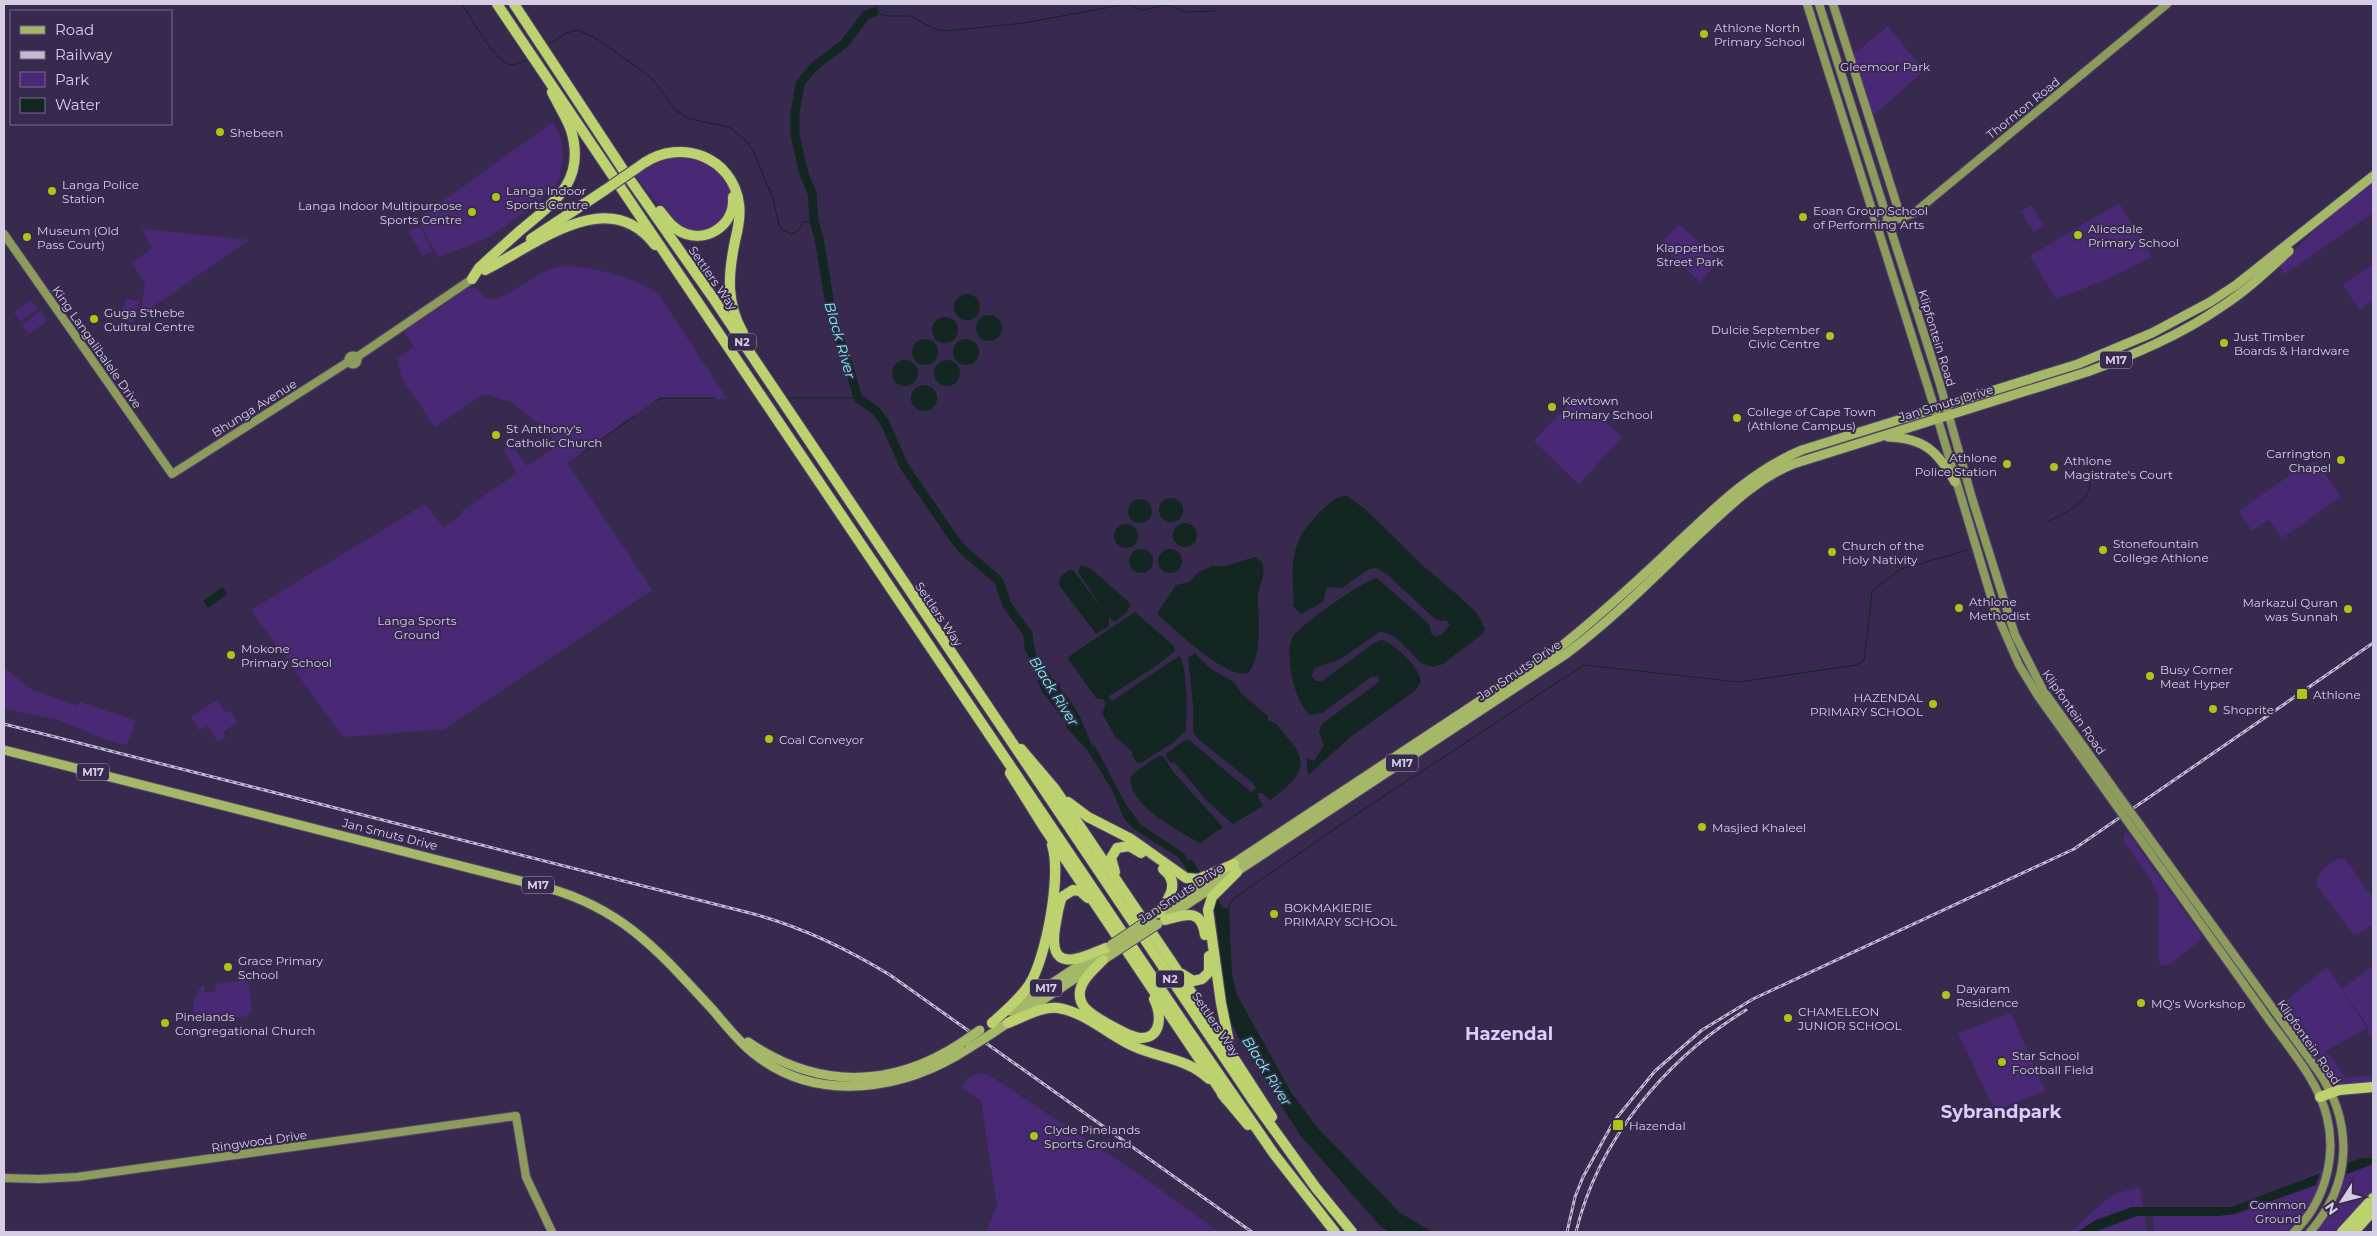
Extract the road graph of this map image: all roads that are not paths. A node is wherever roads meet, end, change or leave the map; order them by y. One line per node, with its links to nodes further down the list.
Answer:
1 (498, 4): 7 (highway, Settlers Way / N2)
2 (514, 4): 8 (highway, Settlers Way / N2)
3 (1807, 4): 14 (main road, Klipfontein Road)
4 (1819, 4): 13 (main road, Klipfontein Road)
5 (1833, 4): 11 (main road)
6 (2167, 4): 11 (main road, Thornton Road)
7 (543, 68): 17 (highway); 18 (highway, Settlers Way / N2)
8 (624, 171): 10 (highway); 19 (highway, Settlers Way / N2)
9 (2373, 176): 12 (main road, Jan Smuts Drive / M17)
10 (730, 180): 16 (highway, bridge); 19 (highway)
11 (1901, 218): 13 (main road, Thornton Road)
12 (2322, 218): 20 (main road, Jan Smuts Drive / M17); 22 (main road, Jan Smuts Drive / M17)
13 (1888, 223): 14 (main road, Thornton Road); 20 (main road, Klipfontein Road)
14 (1876, 227): 21 (main road, Klipfontein Road)
15 (4, 234): 25 (main road, King Langalibalele Drive)
16 (485, 270): 17 (highway); 18 (highway)
17 (472, 279): 25 (main road, Bhunga Avenue)
18 (702, 304): 28 (highway, Settlers Way / N2)
19 (768, 381): 27 (highway, Settlers Way / N2)
20 (1946, 404): 21 (main road, Jan Smuts Drive / M17); 22 (main road, Klipfontein Road)
21 (1934, 408): 23 (main road, Klipfontein Road); 34 (main road, Jan Smuts Drive / M17)
22 (1948, 415): 23 (main road, Jan Smuts Drive / M17); 31 (main road, Klipfontein Road)
23 (1938, 419): 24 (main road, Jan Smuts Drive / M17); 26 (main road, Klipfontein Road)
24 (1877, 438): 26 (main road); 34 (main road, Jan Smuts Drive / M17)
25 (172, 474)
26 (1955, 482): 31 (main road, Klipfontein Road)
27 (995, 721): 30 (highway); 53 (highway, Settlers Way / N2)
28 (990, 736): 33 (highway); 54 (highway, Settlers Way / N2)
29 (4, 750): 46 (main road, Jan Smuts Drive / M17, bridge)
30 (1055, 789): 36 (highway); 37 (highway)
31 (2116, 799): 32 (main road, Klipfontein Road, bridge)
32 (2136, 827): 50 (main road, Klipfontein Road); 52 (main road, Klipfontein Road)
33 (1045, 829): 38 (highway); 44 (highway)
34 (1235, 868): 35 (highway); 35 (highway)
35 (1211, 884): 36 (highway); 36 (main road, Jan Smuts Drive / M17); 47 (highway)
36 (1195, 889): 39 (main road, Jan Smuts Drive / M17)
37 (1125, 893): 39 (highway); 42 (highway)
38 (1094, 903): 40 (highway); 43 (highway)
39 (1159, 918): 40 (main road, Jan Smuts Drive / M17, bridge); 42 (highway)
40 (1110, 948): 41 (main road, Jan Smuts Drive / M17); 44 (main road, Jan Smuts Drive / M17)
41 (1103, 960): 43 (highway); 45 (main road, Jan Smuts Drive / M17)
42 (1175, 966): 47 (highway)
43 (1139, 970): 51 (highway)
44 (992, 1023): 46 (main road, Jan Smuts Drive / M17)
45 (1008, 1023): 46 (main road, Jan Smuts Drive / M17); 51 (highway)
46 (983, 1034)
47 (1238, 1062): 53 (highway)
48 (2373, 1087): 50 (highway)
49 (2373, 1094): 50 (highway)
50 (2333, 1095): 52 (highway); 62 (main road, Klipfontein Road)
51 (1226, 1099): 54 (highway)
52 (2321, 1100): 61 (main road, Klipfontein Road)
53 (1284, 1143): 60 (highway, Settlers Way / N2)
54 (1274, 1154): 59 (highway, Settlers Way / N2)
55 (4, 1178): 58 (main road, Ringwood Drive)
56 (2373, 1198): 63 (highway)
57 (2373, 1211): 64 (highway)
58 (552, 1232)
59 (1335, 1232)
60 (1352, 1232)
61 (2294, 1232)
62 (2310, 1232)
63 (2342, 1232)
64 (2354, 1232)

